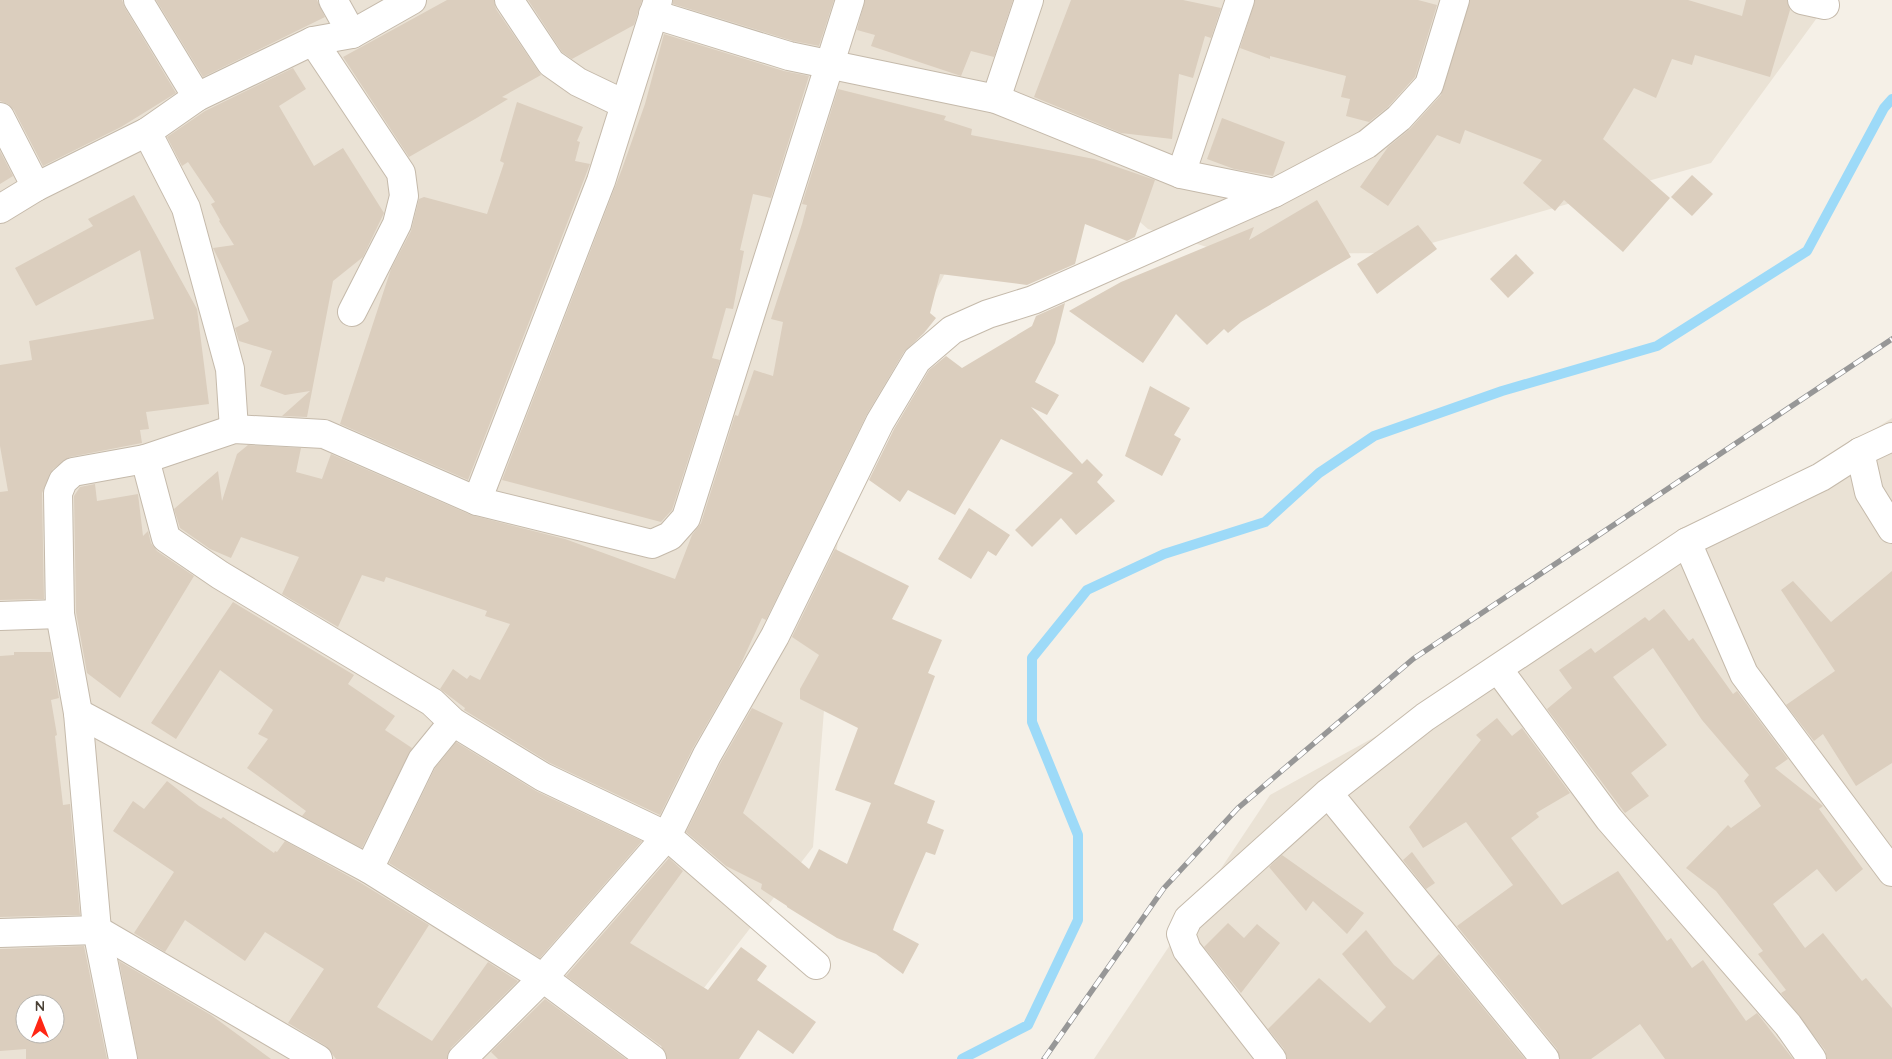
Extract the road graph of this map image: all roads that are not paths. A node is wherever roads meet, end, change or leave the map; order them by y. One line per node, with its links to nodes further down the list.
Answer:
1 (138, 0): 13 (street)
2 (333, 0): 10 (street)
3 (412, 0): 10 (street)
4 (509, 0): 15 (street)
5 (850, 0): 12 (street)
6 (1029, 0): 14 (street)
7 (1240, 0): 18 (street)
8 (1455, 0): 20 (street)
9 (656, 7): 12 (street); 15 (street)
10 (352, 34): 11 (street)
11 (313, 41): 13 (street); 22 (street)
12 (828, 64): 14 (street); 27 (street)
13 (197, 97): 17 (street)
14 (996, 99): 18 (street)
15 (624, 104): 27 (street)
16 (0, 117): 19 (street)
17 (147, 132): 19 (street); 23 (street)
18 (1182, 174): 20 (street)
19 (36, 187): 21 (street)
20 (1274, 192): 36 (street)
21 (0, 209)
22 (352, 312)
23 (234, 429): 26 (street); 27 (street)
24 (1892, 436): 25 (street)
25 (1860, 452): 28 (street); 29 (street)
26 (145, 459): 30 (street); 34 (street)
27 (477, 500)
28 (1892, 529)
29 (1687, 542): 32 (street); 38 (street)
30 (60, 614): 31 (street); 33 (street)
31 (0, 616)
32 (1498, 669): 35 (street); 49 (street)
33 (78, 713): 37 (street); 39 (street)
34 (453, 722): 36 (street); 37 (street)
35 (1328, 793): 47 (street); 48 (street)
36 (667, 836): 41 (street); 42 (street)
37 (369, 869): 42 (street)
38 (1892, 872)
39 (97, 930): 40 (street); 43 (street); 44 (street)
40 (0, 933)
41 (816, 965)
42 (543, 978): 45 (street); 46 (street)
43 (123, 1059)
44 (318, 1059)
45 (462, 1059)
46 (652, 1059)
47 (1272, 1059)
48 (1545, 1059)
49 (1812, 1059)

